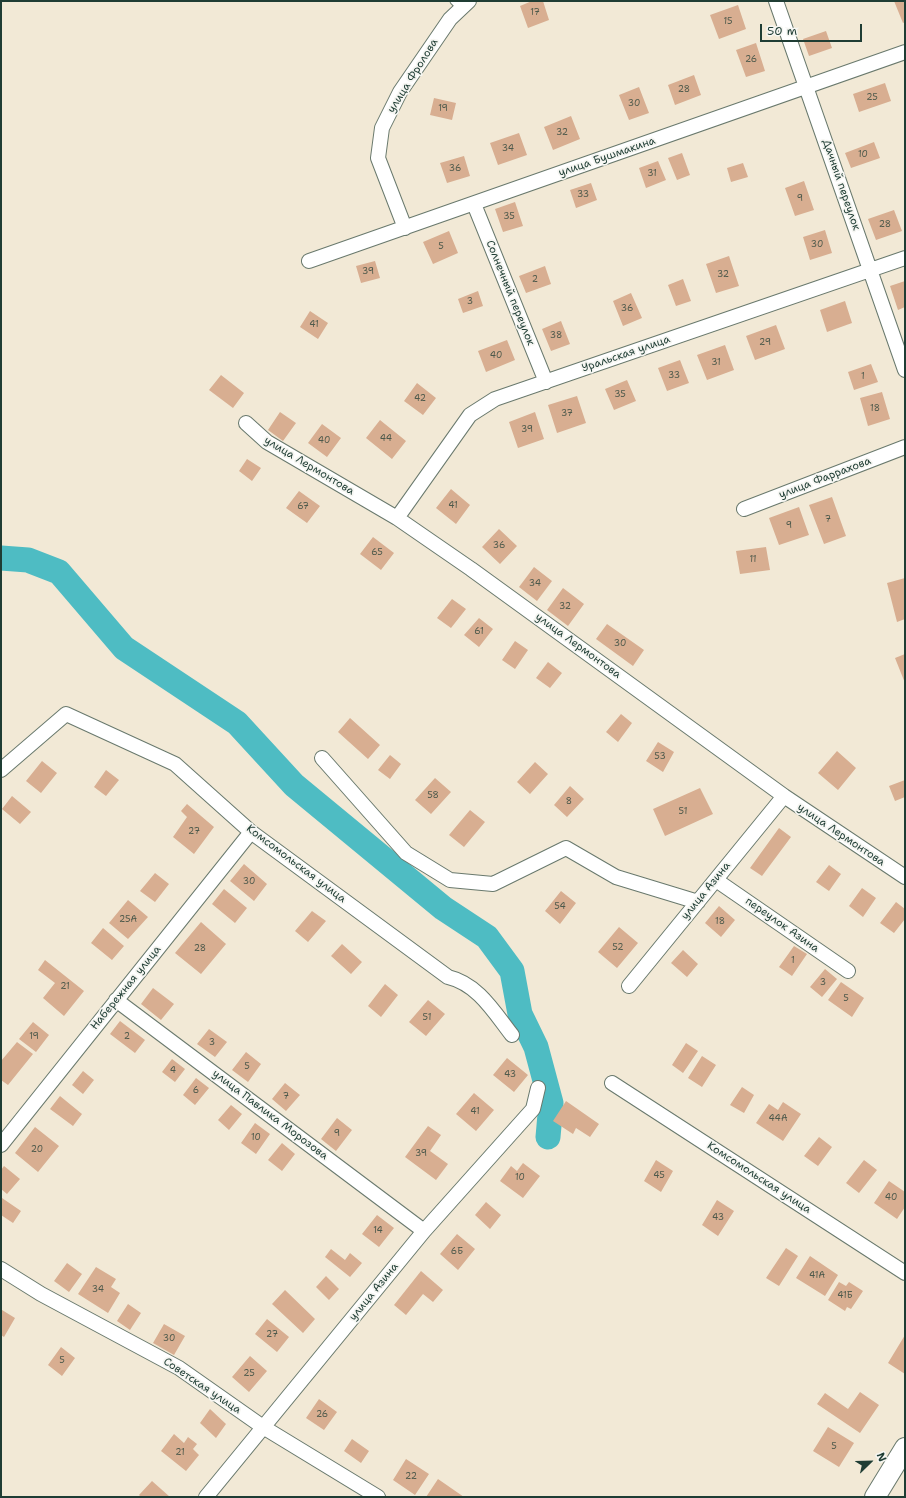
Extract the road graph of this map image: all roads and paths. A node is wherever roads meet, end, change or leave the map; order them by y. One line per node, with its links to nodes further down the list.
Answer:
1 (776, 1): 4 (street, Дачный переулок)
2 (461, 3): 6 (street, улица Фролова)
3 (905, 52): 4 (street, улица Бушмакина)
4 (807, 88): 5 (street, улица Бушмакина); 9 (street, Дачный переулок)
5 (474, 204): 6 (street, улица Бушмакина); 11 (street, Солнечный переулок)
6 (405, 228): 8 (street, улица Бушмакина)
7 (905, 258): 9 (street, Уральская улица)
8 (309, 261)
9 (870, 270): 10 (street, Дачный переулок); 11 (street, Уральская улица)
10 (905, 370)
11 (546, 382): 15 (street, Уральская улица)
12 (246, 423): 15 (street, улица Лермонтова)
13 (905, 447): 14 (street, улица Фаррахова)
14 (744, 509)
15 (397, 518): 18 (street, улица Лермонтова)
16 (322, 758): 22 (street)
17 (1, 770): 19 (street, Комсомольская улица)
18 (784, 796): 20 (street, улица Лермонтова); 21 (street, улица Азина)
19 (251, 832): 25 (street, Набережная улица); 26 (street, Комсомольская улица)
20 (905, 877)
21 (716, 880): 22 (street, улица Азина); 23 (street, переулок Азина)
22 (698, 902): 24 (street, улица Азина)
23 (848, 971)
24 (629, 986)
25 (116, 1000): 29 (street, Набережная улица); 30 (street, улица Павлика Морозова)
26 (512, 1035)
27 (612, 1083): 32 (street, Комсомольская улица)
28 (538, 1088): 30 (street, улица Азина)
29 (1, 1145)
30 (424, 1231): 33 (street, улица Азина)
31 (1, 1269): 33 (street, Советская улица)
32 (905, 1273)
33 (263, 1427): 35 (street, улица Азина); 36 (street, Советская улица)
34 (905, 1448): 37 (street)
35 (206, 1497)
36 (378, 1497)
37 (875, 1497)

